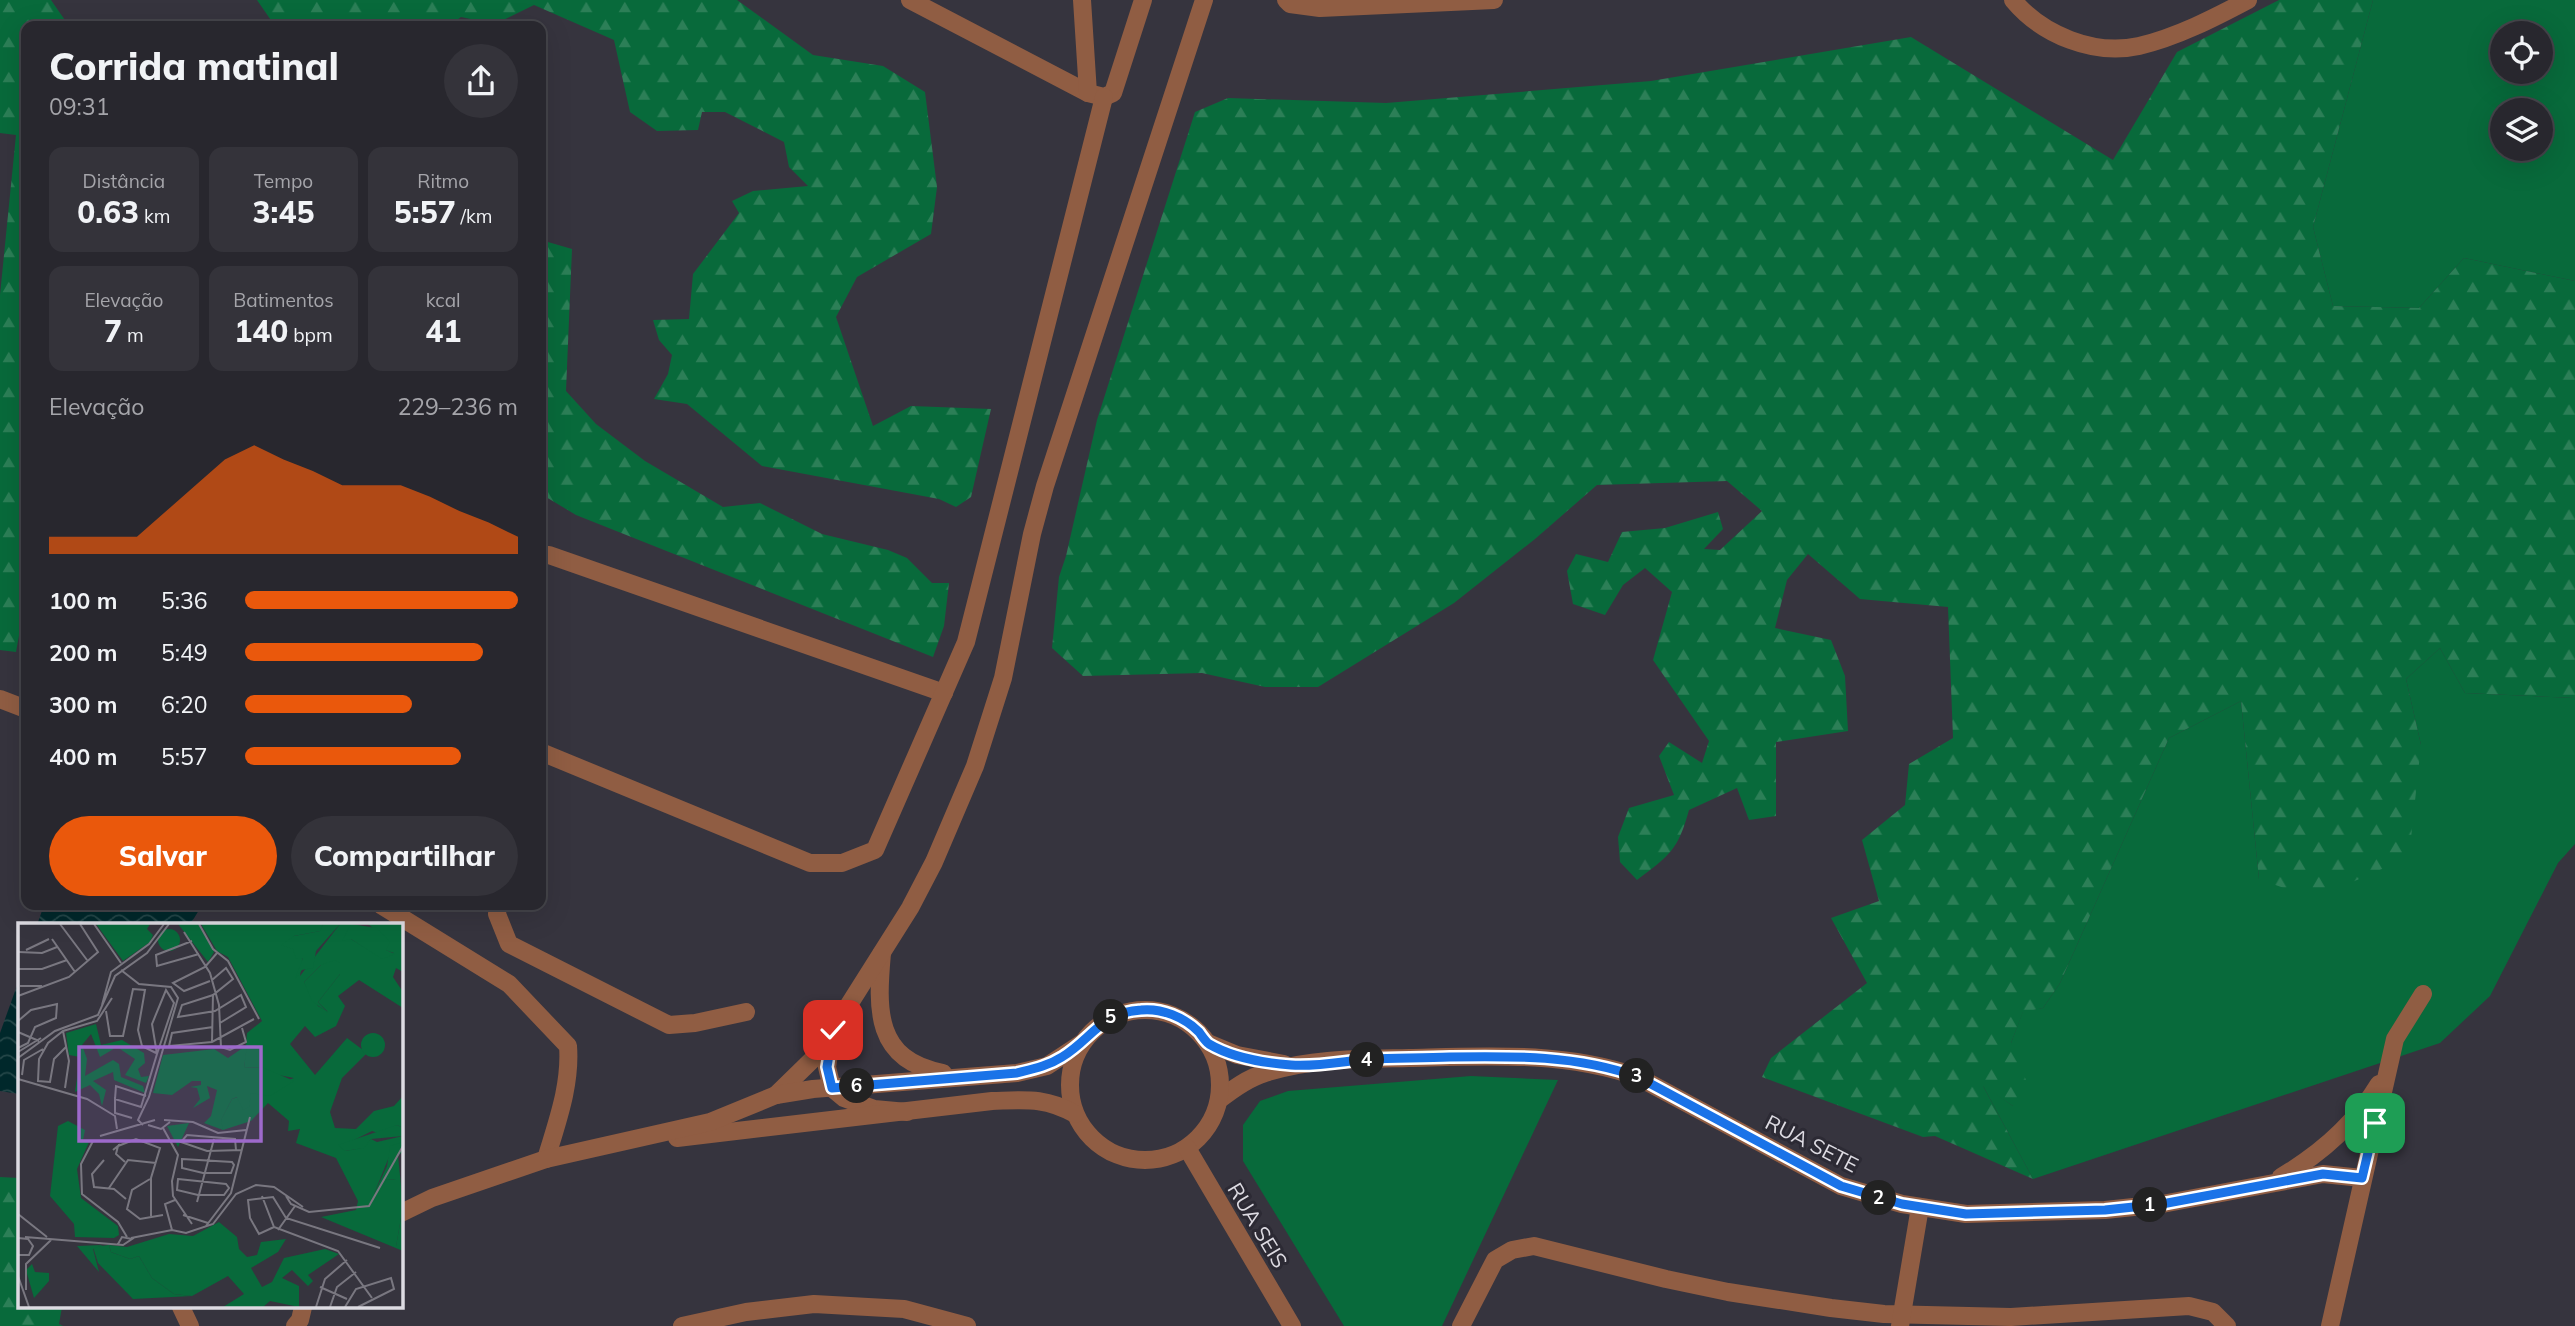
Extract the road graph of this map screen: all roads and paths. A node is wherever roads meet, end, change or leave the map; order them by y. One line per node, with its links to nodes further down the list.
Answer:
1 (910, 0): 9 (street)
2 (1082, 0): 9 (street)
3 (1143, 0): 9 (street)
4 (1203, 0): 17 (street)
5 (1494, 0): 8 (street)
6 (2013, 0): 7 (street)
7 (2248, 0)
8 (1288, 2)
9 (1096, 95): 11 (street)
10 (546, 555): 11 (street)
11 (944, 693): 14 (street)
12 (0, 699): 13 (street)
13 (21, 707)
14 (546, 753)
15 (389, 910): 33 (street)
16 (497, 910): 19 (street)
17 (882, 950): 20 (street); 25 (street)
18 (2423, 994): 24 (street)
19 (746, 1012)
20 (833, 1030): 26 (street); 27 (street)
21 (1082, 1043): 22 (street); 25 (street); 30 (street)
22 (1208, 1043): 23 (street, RUA SETE); 28 (street)
23 (1294, 1065): 28 (street, RUA SETE); 36 (street, RUA SETE)
24 (2388, 1069): 34 (street); 35 (street)
25 (971, 1077): 26 (street)
26 (832, 1088): 27 (street); 29 (street)
27 (776, 1096): 31 (street)
28 (1219, 1100): 32 (street)
29 (907, 1112): 30 (street); 31 (street)
30 (1074, 1114): 32 (street)
31 (625, 1142): 33 (street)
32 (1187, 1148): 43 (street, RUA SEIS)
33 (546, 1159): 37 (street)
34 (2362, 1178): 35 (street, RUA SETE); 46 (street)
35 (2268, 1184): 36 (street, RUA SETE)
36 (1920, 1207): 39 (street)
37 (402, 1213)
38 (181, 1308): 40 (street)
39 (1902, 1320): 44 (street); 45 (street)
40 (190, 1326)
41 (682, 1326): 42 (street)
42 (967, 1326)
43 (1293, 1326)
44 (1461, 1326)
45 (2227, 1326)
46 (2330, 1326)

